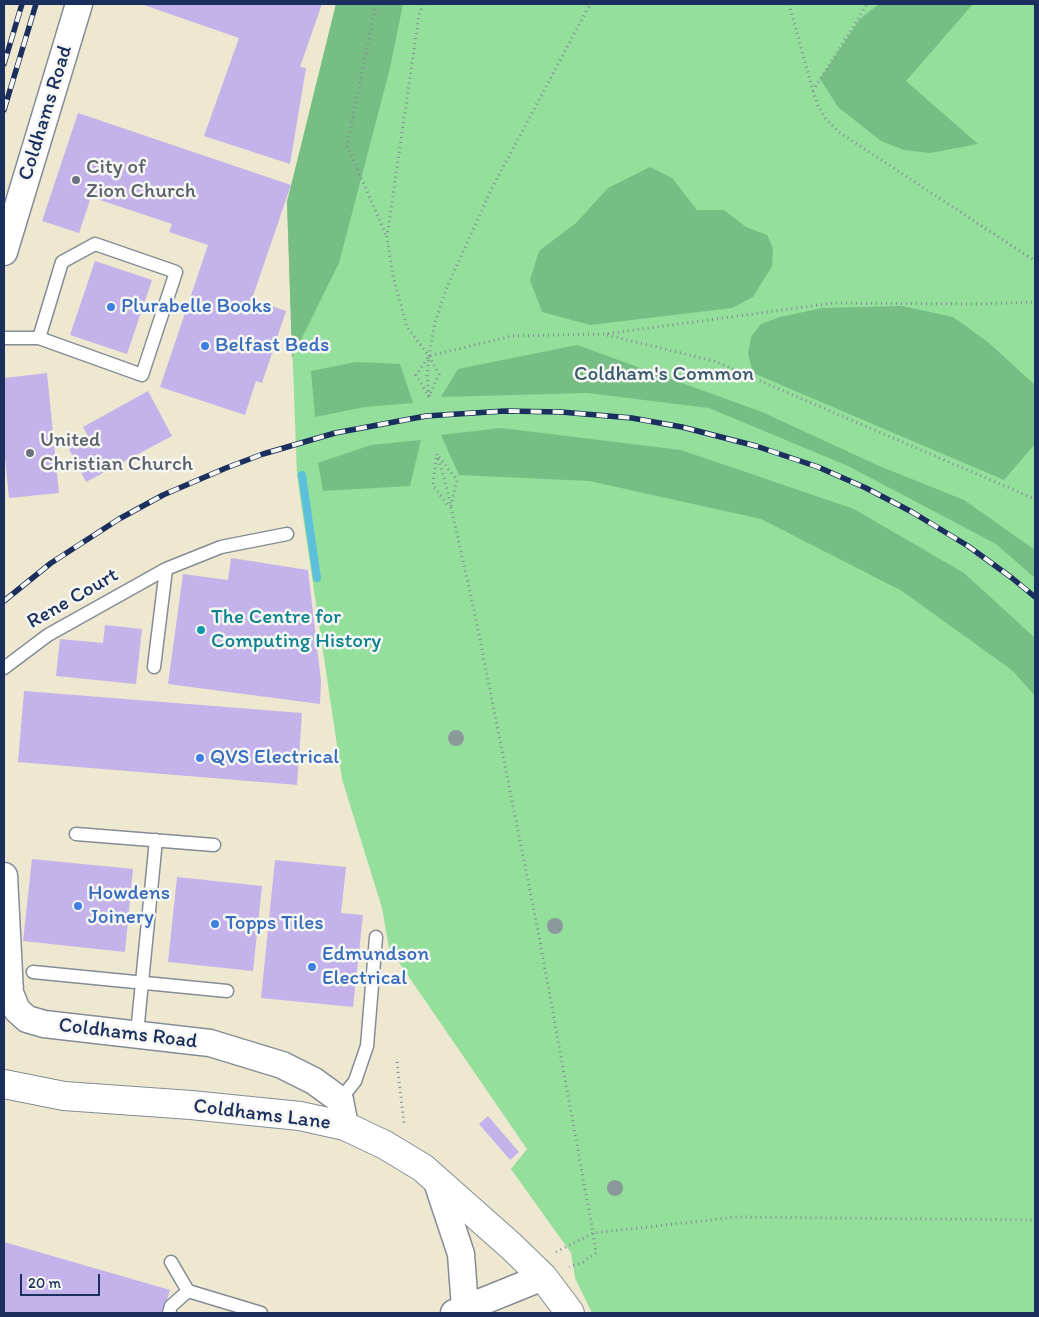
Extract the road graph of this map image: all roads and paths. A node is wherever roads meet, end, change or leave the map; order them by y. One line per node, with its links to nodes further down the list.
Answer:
1 (79, 4): 9 (street, Coldhams Road)
2 (376, 4): 8 (path)
3 (424, 4): 8 (path)
4 (590, 4): 15 (path)
5 (789, 4): 7 (path)
6 (867, 4): 7 (path)
7 (813, 91): 10 (path)
8 (387, 237): 15 (path)
9 (4, 252)
10 (1035, 261)
11 (1035, 302): 12 (path)
12 (605, 334): 15 (path); 18 (path)
13 (4, 338): 14 (lane)
14 (39, 338): 14 (lane)
15 (429, 356): 16 (path); 16 (path); 16 (path)
16 (429, 397)
17 (437, 454): 19 (path); 19 (path); 19 (path)
18 (1035, 499)
19 (450, 509): 40 (path)
20 (287, 534): 21 (lane, Rene Court)
21 (166, 569): 22 (lane); 23 (lane, Rene Court)
22 (154, 667)
23 (4, 668)
24 (76, 834): 25 (lane)
25 (156, 840): 26 (lane); 30 (lane)
26 (214, 845)
27 (4, 876): 32 (street, Coldhams Road)
28 (376, 938): 36 (lane)
29 (32, 972): 30 (lane)
30 (142, 983): 31 (lane); 33 (lane)
31 (227, 991)
32 (11, 1012): 33 (street, Coldhams Road)
33 (137, 1034): 36 (street, Coldhams Road)
34 (397, 1062): 37 (path)
35 (4, 1084): 36 (street, Coldhams Lane)
36 (342, 1113): 38 (street, Coldhams Lane)
37 (404, 1124)
38 (437, 1182): 42 (street, Coldhams Lane); 44 (street)
39 (1035, 1220): 40 (path)
40 (593, 1233): 42 (path); 42 (path)
41 (172, 1262): 43 (lane)
42 (555, 1265): 44 (street); 47 (street, Coldhams Lane)
43 (188, 1291): 45 (lane); 46 (lane)
44 (459, 1311)
45 (169, 1313)
46 (261, 1313)
47 (570, 1313)

